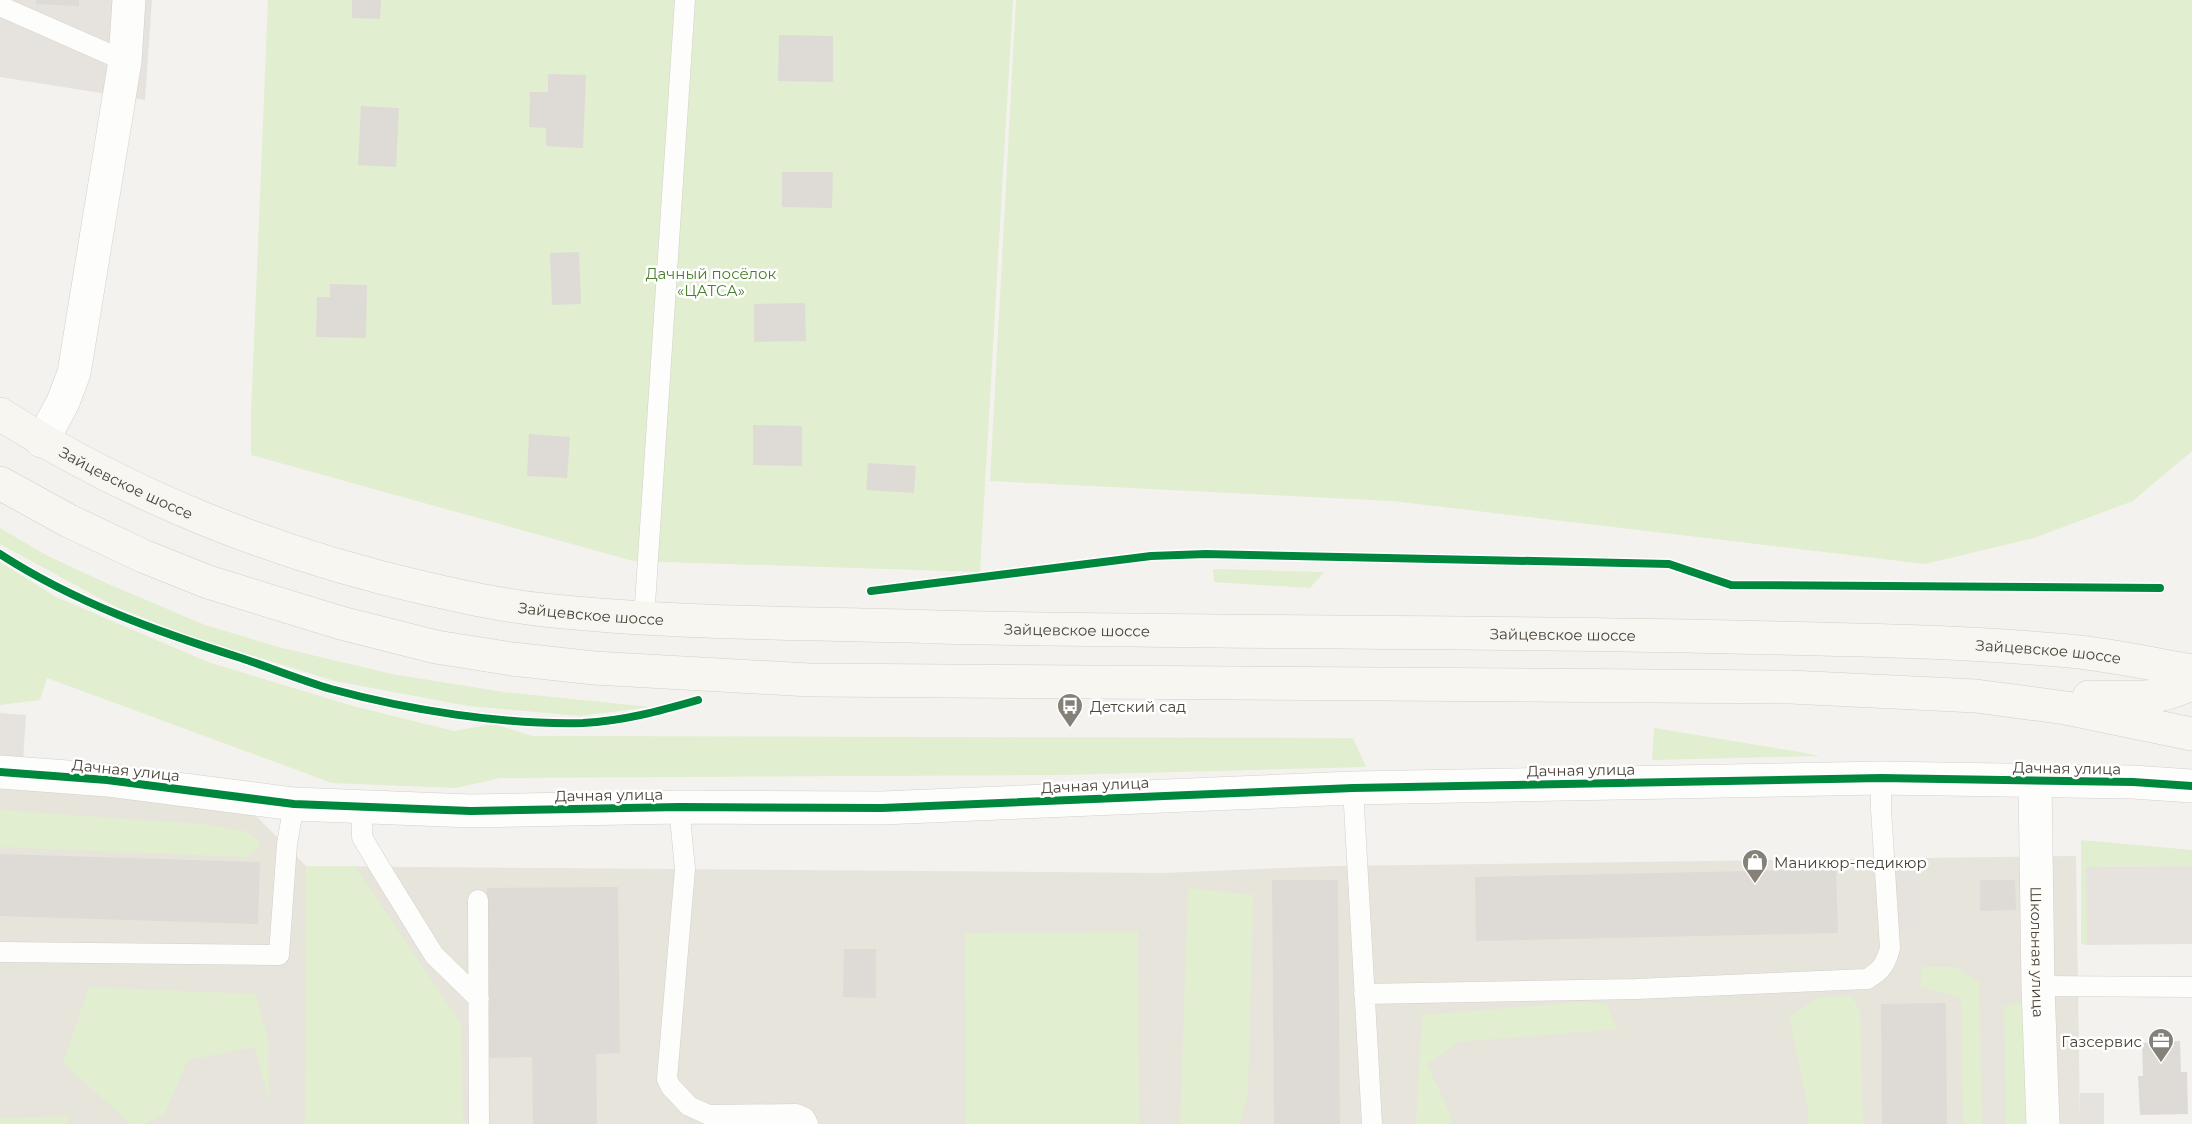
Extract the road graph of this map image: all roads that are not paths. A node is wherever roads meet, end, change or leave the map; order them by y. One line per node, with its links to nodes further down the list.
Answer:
1 (129, 0): 4 (street)
2 (685, 0): 8 (lane)
3 (0, 6): 4 (lane)
4 (124, 61): 6 (street)
5 (0, 414): 6 (main road, Зайцевское шоссе)
6 (42, 441): 8 (main road, Зайцевское шоссе)
7 (0, 483): 11 (main road)
8 (644, 619): 9 (main road, Зайцевское шоссе)
9 (2192, 671)
10 (2192, 682): 11 (main road)
11 (1976, 696): 12 (main road)
12 (2192, 734)
13 (0, 772): 18 (street, Дачная улица)
14 (1881, 778): 15 (street, Дачная улица); 17 (street, Дачная улица); 25 (lane)
15 (2035, 781): 16 (street, Дачная улица); 23 (street, Школьная улица)
16 (2192, 786)
17 (1353, 788): 19 (street, Дачная улица); 25 (lane)
18 (294, 804): 20 (street, Дачная улица); 22 (lane)
19 (679, 807): 20 (street, Дачная улица); 28 (lane)
20 (362, 808): 26 (lane)
21 (478, 900): 26 (lane)
22 (0, 952)
23 (2038, 986): 24 (lane); 30 (street, Школьная улица)
24 (2192, 987)
25 (1364, 994): 29 (lane)
26 (479, 999): 27 (lane)
27 (480, 1124)
28 (808, 1124)
29 (1372, 1124)
30 (2043, 1124)

